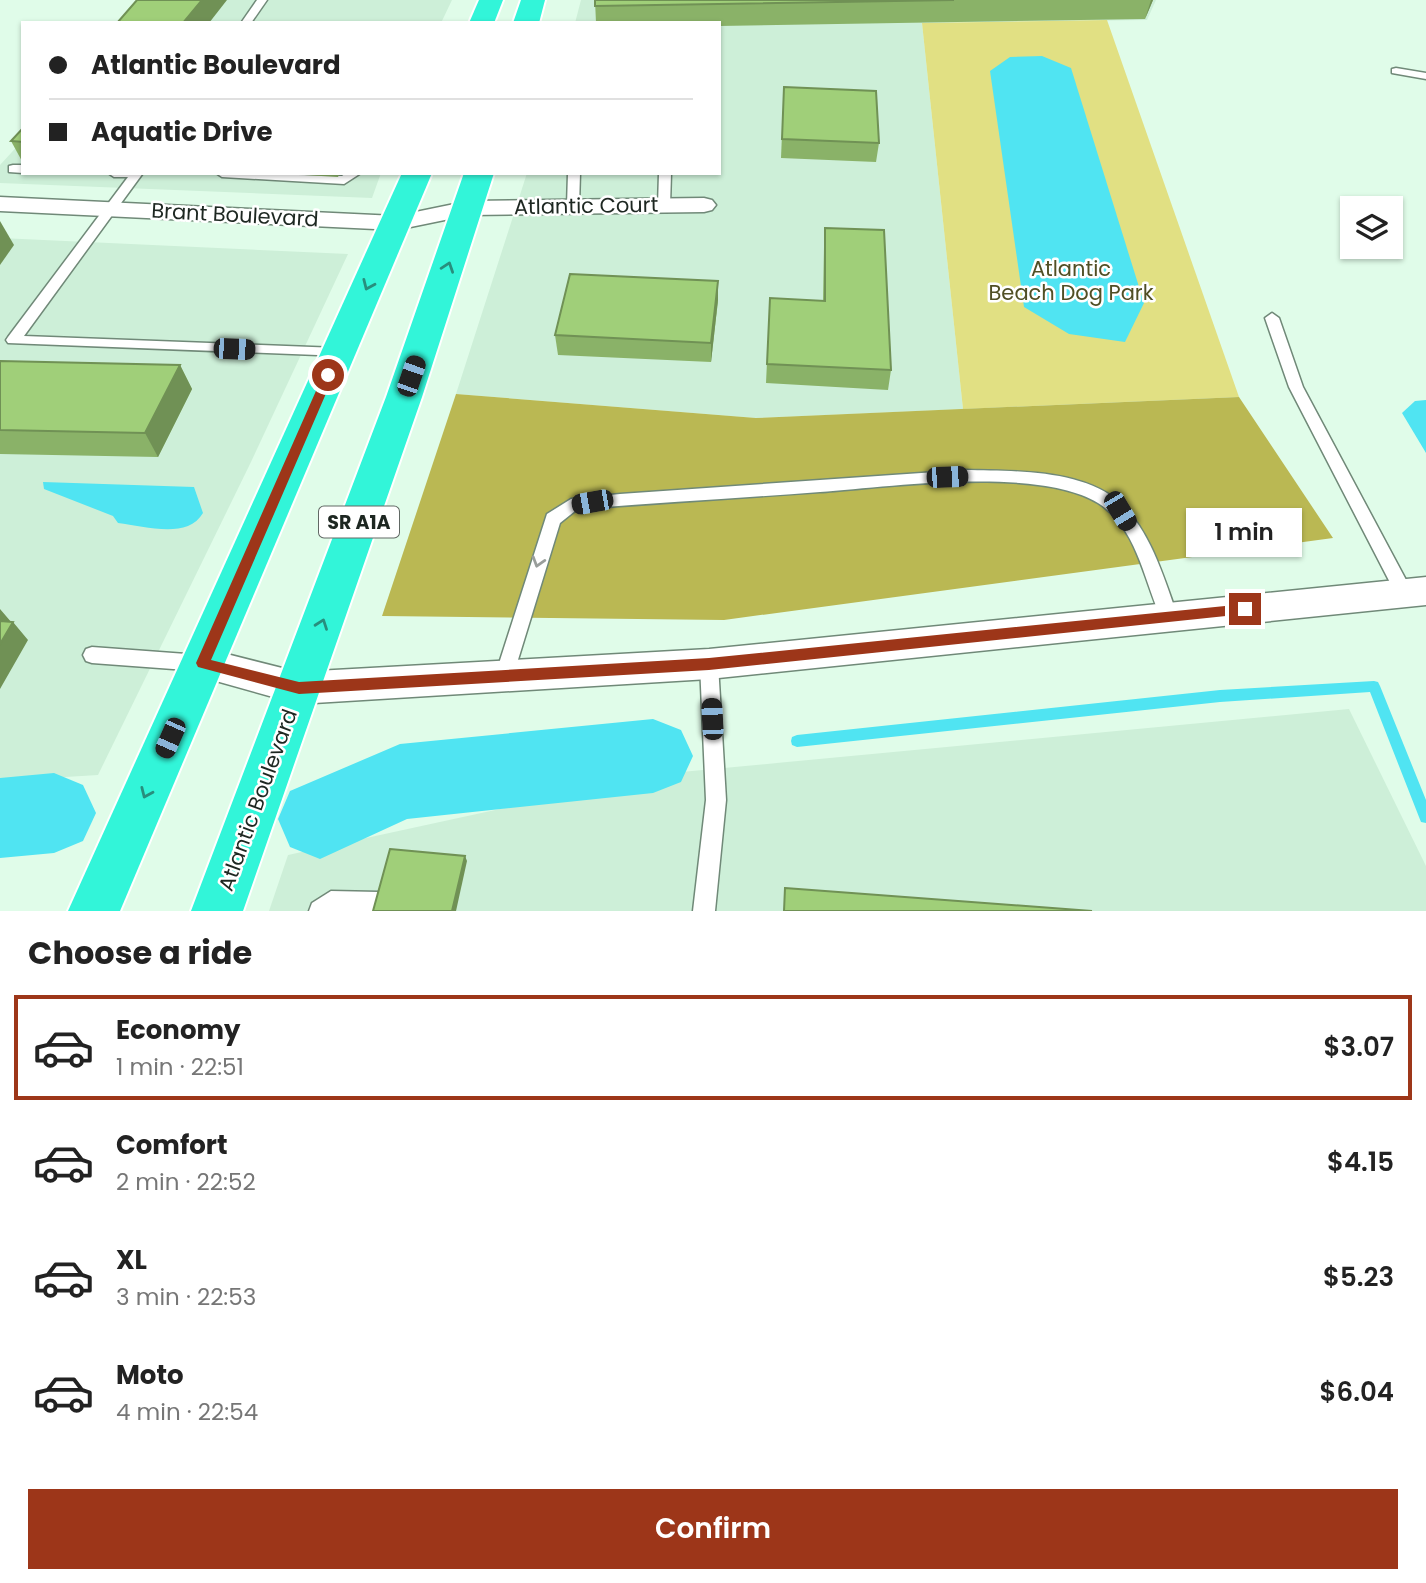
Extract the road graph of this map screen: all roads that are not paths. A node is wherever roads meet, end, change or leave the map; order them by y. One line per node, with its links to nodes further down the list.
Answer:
1 (262, 0): 4 (lane)
2 (491, 0): 5 (highway)
3 (533, 0): 6 (highway)
4 (247, 21)
5 (482, 21)
6 (527, 21)
7 (1396, 71): 8 (lane)
8 (1426, 76)
9 (136, 175): 21 (lane)
10 (257, 175): 11 (lane)
11 (352, 175)
12 (416, 175): 22 (highway)
13 (479, 175): 20 (highway, Atlantic Boulevard / SR A1A)
14 (574, 175): 19 (lane)
15 (665, 175): 17 (lane)
16 (0, 204): 21 (street, Brant Boulevard)
17 (664, 205): 18 (street, Atlantic Court); 19 (street, Atlantic Court)
18 (704, 205)
19 (573, 206): 20 (street, Atlantic Court)
20 (469, 208): 22 (street, Brant Boulevard); 31 (highway, Atlantic Boulevard / SR A1A, one-way to 20)
21 (111, 209): 22 (street, Brant Boulevard); 24 (lane)
22 (396, 223): 24 (highway, one-way to 24)
23 (1272, 318): 25 (lane)
24 (338, 353): 28 (highway)
25 (1415, 592): 26 (street)
26 (1169, 617): 29 (street); 30 (lane, one-way to 30)
27 (92, 655): 28 (lane)
28 (203, 663): 31 (street); 33 (highway, one-way to 33)
29 (709, 664): 30 (street); 36 (lane)
30 (504, 676): 31 (street)
31 (299, 688): 34 (highway, Atlantic Boulevard / SR A1A)
32 (379, 904): 35 (lane)
33 (94, 911)
34 (217, 911)
35 (320, 911)
36 (704, 911)

